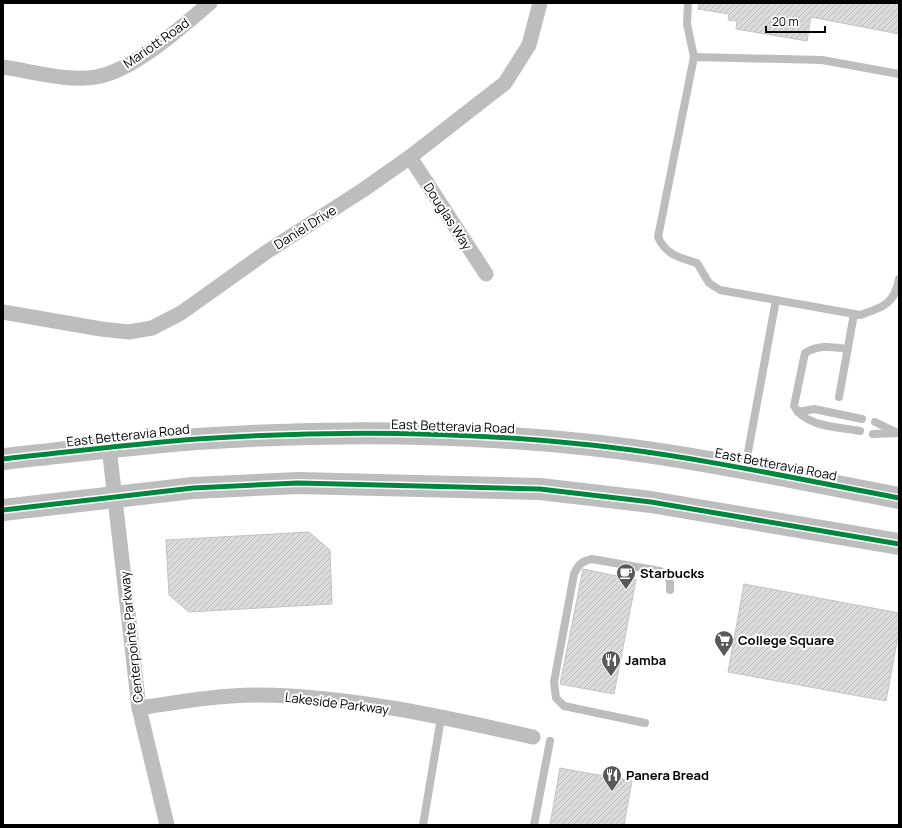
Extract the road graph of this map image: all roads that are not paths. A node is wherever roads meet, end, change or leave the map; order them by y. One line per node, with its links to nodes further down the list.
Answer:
1 (210, 3): 5 (street, Mariott Road)
2 (540, 3): 7 (street, Daniel Drive)
3 (688, 3): 4 (lane)
4 (694, 57): 6 (lane); 11 (lane)
5 (3, 66)
6 (899, 74)
7 (410, 157): 8 (street, Douglas Way); 12 (street, Daniel Drive)
8 (486, 274)
9 (899, 279): 10 (lane)
10 (898, 293): 13 (lane)
11 (776, 300): 13 (lane); 24 (lane)
12 (3, 312)
13 (854, 314): 14 (lane)
14 (848, 349): 15 (lane); 16 (lane)
15 (839, 397)
16 (798, 412): 17 (lane); 19 (lane)
17 (862, 419)
18 (875, 422): 20 (lane)
19 (860, 431)
20 (898, 433): 21 (lane)
21 (873, 434)
22 (109, 447): 23 (highway, East Betteravia Road); 24 (highway, East Betteravia Road); 25 (street, Centerpointe Parkway)
23 (3, 459)
24 (744, 469): 26 (highway, East Betteravia Road)
25 (116, 495): 27 (highway); 28 (highway); 30 (street, Centerpointe Parkway)
26 (899, 498)
27 (3, 510)
28 (899, 544)
29 (670, 590): 32 (lane)
30 (139, 708): 31 (street, Lakeside Parkway); 35 (street, Centerpointe Parkway)
31 (441, 718): 33 (street, Lakeside Parkway); 36 (lane)
32 (645, 723)
33 (533, 737)
34 (550, 741): 37 (lane)
35 (167, 825)
36 (423, 825)
37 (534, 825)

